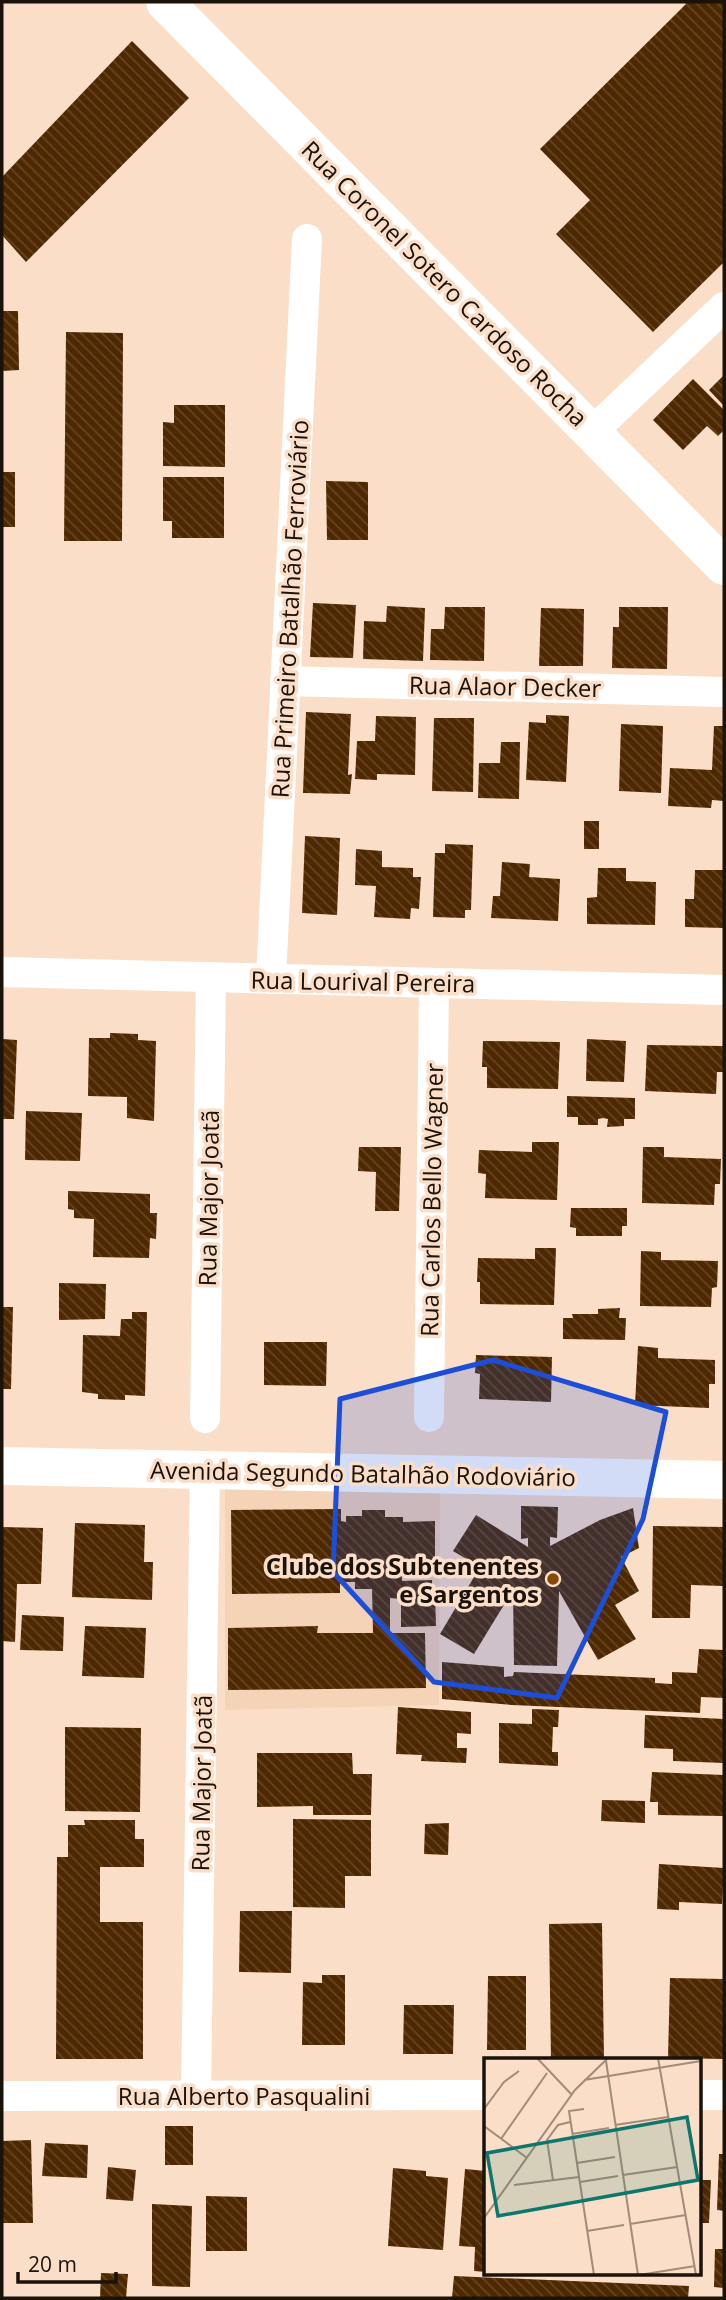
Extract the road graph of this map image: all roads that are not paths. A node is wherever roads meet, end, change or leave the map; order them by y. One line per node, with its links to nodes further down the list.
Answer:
1 (165, 2): 4 (street, Rua Coronel Sotero Cardoso Rocha)
2 (307, 239): 6 (street, Rua Primeiro Batalhão Ferroviário)
3 (724, 307): 4 (street)
4 (593, 431): 5 (street, Rua Coronel Sotero Cardoso Rocha)
5 (724, 566)
6 (285, 681): 7 (street, Rua Alaor Decker); 10 (street, Rua Primeiro Batalhão Ferroviário)
7 (724, 692)
8 (2, 972): 9 (street, Rua Lourival Pereira)
9 (211, 978): 10 (street, Rua Lourival Pereira); 14 (street, Rua Major Joatã)
10 (271, 979): 11 (street, Rua Lourival Pereira)
11 (434, 983): 12 (street, Rua Lourival Pereira); 13 (street, Rua Carlos Bello Wagner)
12 (724, 990)
13 (429, 1417)
14 (205, 1418)
15 (2, 1466): 16 (street, Avenida Segundo Batalhão Rodoviário)
16 (205, 1470): 17 (street, Avenida Segundo Batalhão Rodoviário); 18 (street, Rua Major Joatã)
17 (724, 1480)
18 (196, 2095): 19 (street, Rua Alberto Pasqualini); 22 (street, Rua Alberto Pasqualini)
19 (484, 2095)
20 (702, 2095): 21 (street)
21 (724, 2095)
22 (2, 2096)

